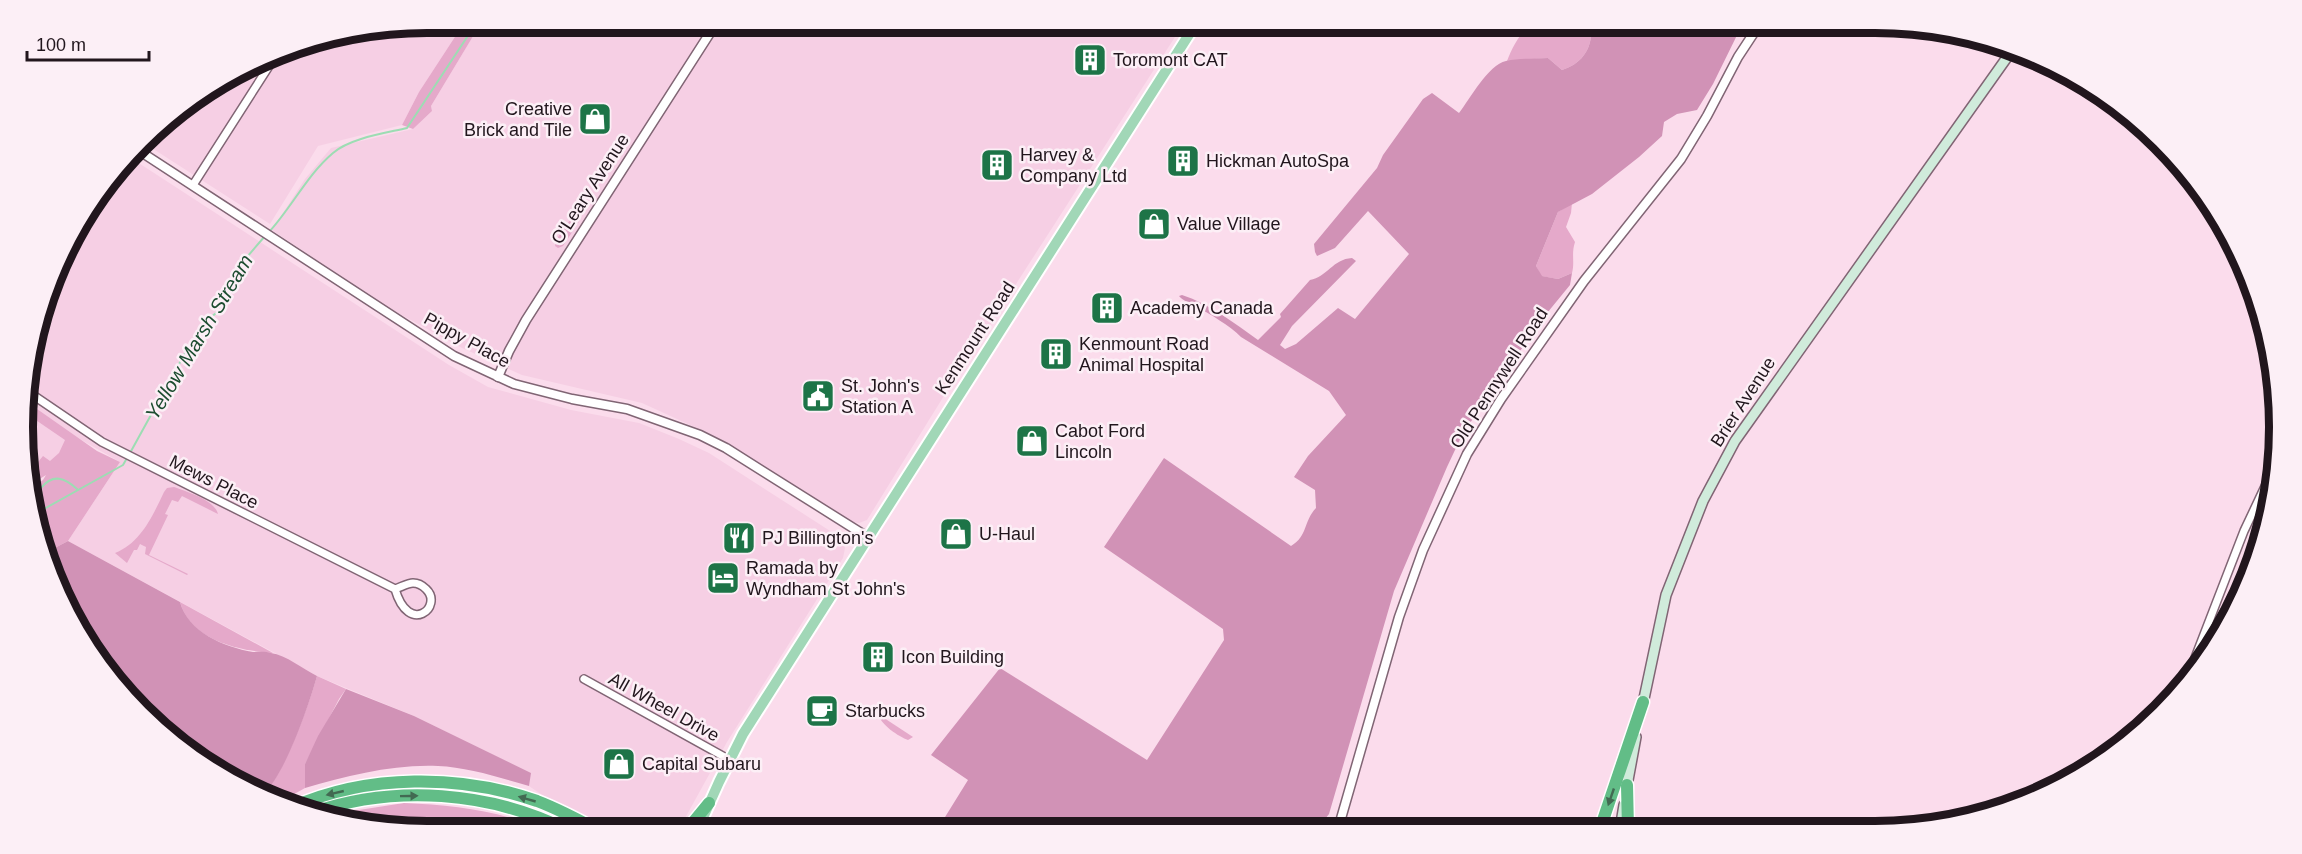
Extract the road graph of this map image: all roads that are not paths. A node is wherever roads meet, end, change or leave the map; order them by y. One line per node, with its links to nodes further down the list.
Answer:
1 (710, 33): 8 (street, O'Leary Avenue)
2 (1190, 33): 11 (main road, Kenmount Road)
3 (1754, 33): 25 (street, Old Pennywell Road)
4 (2008, 56): 15 (main road, Brier Avenue)
5 (269, 67): 7 (street)
6 (143, 153): 7 (street, Pippy Place)
7 (193, 184): 8 (street, Pippy Place)
8 (498, 378): 11 (street, Pippy Place)
9 (34, 396): 12 (street, Mews Place)
10 (2264, 489): 13 (street)
11 (869, 538): 16 (main road, Kenmount Road)
12 (395, 589): 12 (street, Mews Place)
13 (2196, 656)
14 (584, 680): 16 (street, All Wheel Drive)
15 (1643, 702): 17 (main road, Brier Avenue); 26 (highway, one-way to 26)
16 (730, 760): 19 (main road, Kenmount Road)
17 (1627, 785): 27 (main road, Brier Avenue); 28 (highway)
18 (306, 802): 22 (highway, one-way to 18)
19 (709, 803): 23 (highway); 24 (main road, Kenmount Road)
20 (326, 808): 21 (highway, one-way to 21)
21 (546, 821)
22 (578, 821)
23 (694, 821)
24 (701, 821)
25 (1340, 821)
26 (1603, 821)
27 (1621, 821)
28 (1628, 821)

